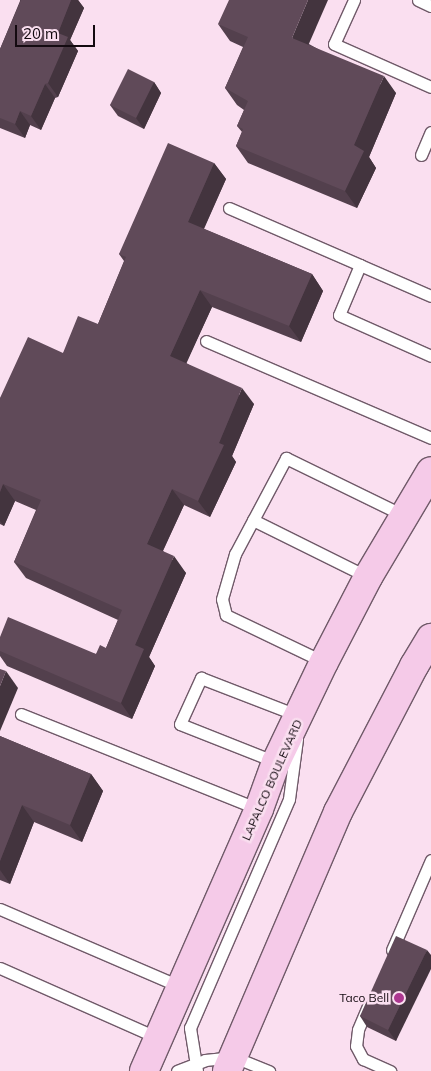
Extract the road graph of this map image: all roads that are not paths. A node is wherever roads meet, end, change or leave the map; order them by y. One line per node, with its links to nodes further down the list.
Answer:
1 (354, 0): 4 (lane)
2 (418, 0): 3 (lane)
3 (431, 6)
4 (431, 87)
5 (431, 132): 6 (lane)
6 (420, 155)
7 (229, 208): 8 (lane)
8 (360, 265): 9 (lane); 11 (lane)
9 (431, 296)
10 (206, 341): 12 (lane)
11 (431, 356)
12 (431, 438)
13 (431, 471): 14 (main road, LAPALCO BOULEVARD)
14 (403, 515): 15 (lane); 16 (main road, LAPALCO BOULEVARD)
15 (253, 520): 16 (lane); 18 (lane)
16 (368, 577): 18 (main road, LAPALCO BOULEVARD)
17 (431, 638): 30 (main road)
18 (324, 662): 20 (main road, LAPALCO BOULEVARD)
19 (21, 714): 22 (lane)
20 (299, 716): 21 (main road, LAPALCO BOULEVARD); 21 (lane); 31 (lane)
21 (276, 762): 22 (main road, LAPALCO BOULEVARD)
22 (259, 809): 27 (main road, LAPALCO BOULEVARD)
23 (431, 860): 25 (lane)
24 (0, 909): 27 (lane)
25 (388, 959)
26 (0, 968): 29 (lane)
27 (181, 987): 29 (main road, LAPALCO BOULEVARD)
28 (373, 994): 35 (lane)
29 (158, 1038): 32 (main road, LAPALCO BOULEVARD)
30 (230, 1064): 31 (lane); 34 (lane)
31 (196, 1068): 33 (lane)
32 (144, 1071)
33 (177, 1071)
34 (269, 1071)
35 (390, 1071)

